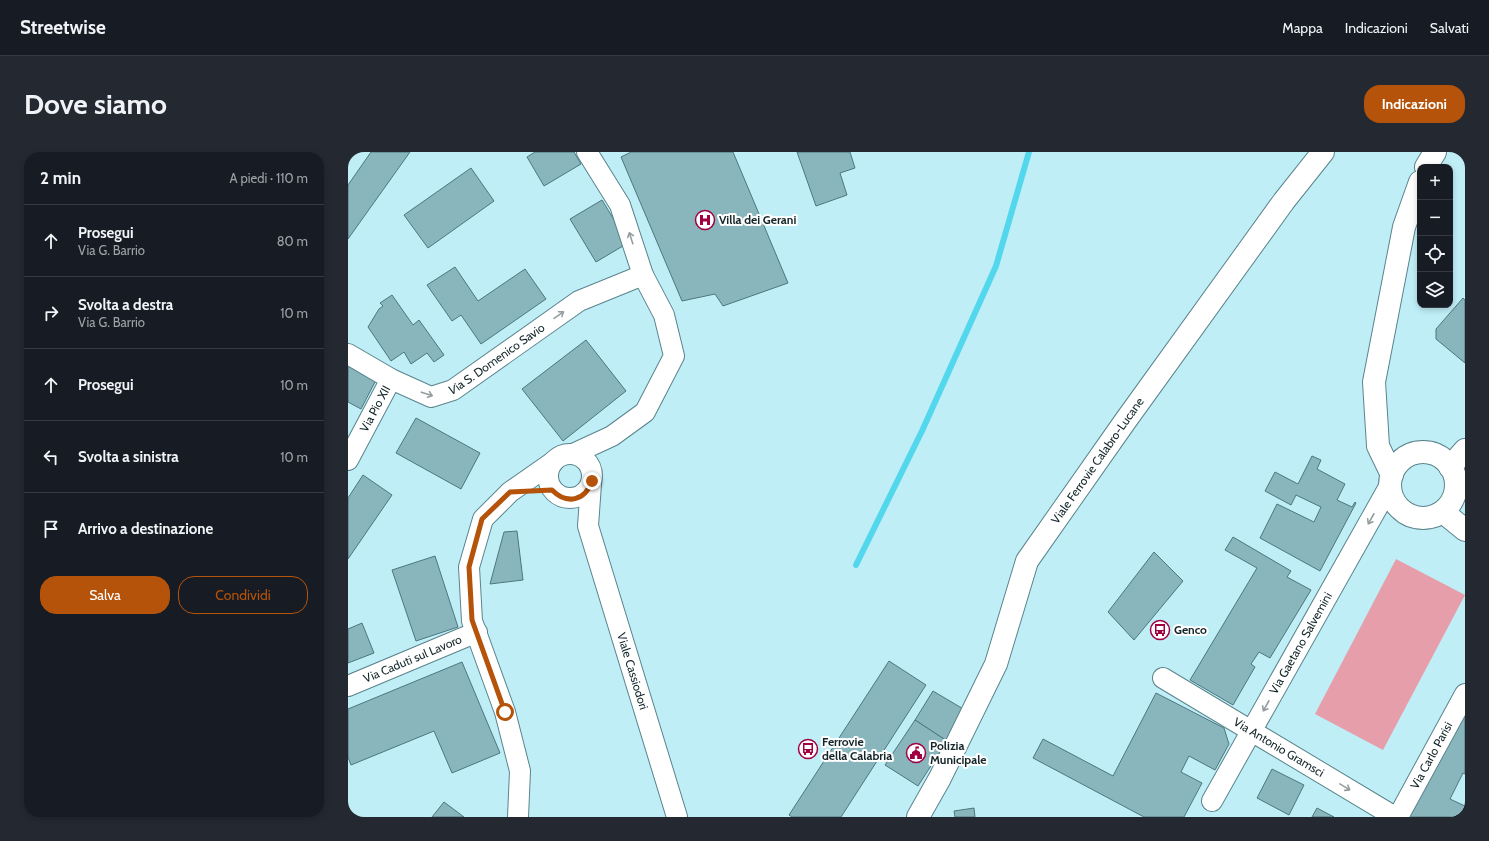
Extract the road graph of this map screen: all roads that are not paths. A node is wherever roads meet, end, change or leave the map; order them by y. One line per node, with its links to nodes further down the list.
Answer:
1 (587, 152): 6 (street, one-way to 1)
2 (1324, 152): 28 (main road, Viale Ferrovie Calabro-Lucane)
3 (1435, 152): 4 (main road)
4 (1428, 164)
5 (1417, 190): 16 (main road)
6 (644, 275): 8 (street, Via S. Domenico Savio, one-way to 6); 9 (street)
7 (348, 354): 8 (street, Via S. Domenico Savio)
8 (391, 379): 12 (street, Via Pio XII)
9 (612, 436): 11 (street); 15 (street)
10 (1465, 450): 14 (main road)
11 (573, 454): 13 (street); 15 (street)
12 (348, 460)
13 (553, 462): 17 (street); 18 (street)
14 (1450, 467): 16 (main road); 19 (main road)
15 (591, 475): 18 (street); 20 (street, Viale Cassiodori)
16 (1391, 480): 19 (main road); 26 (street, Via Gaetano Salvemini, one-way to 26)
17 (510, 492): 18 (street); 22 (street)
18 (558, 494): 20 (street, Viale Cassiodori)
19 (1442, 512): 21 (main road)
20 (588, 526): 30 (street, Viale Cassiodori)
21 (1465, 530)
22 (477, 632): 24 (street, Via Caduti sul Lavoro); 29 (street)
23 (1163, 678): 26 (street, Via Antonio Gramsci)
24 (348, 686)
25 (1465, 694): 31 (street, Via Carlo Parisi)
26 (1252, 731): 27 (street, Via Gaetano Salvemini); 31 (street, Via Antonio Gramsci, one-way to 31)
27 (1212, 801)
28 (925, 811)
29 (518, 817)
30 (677, 817)
31 (1397, 817)

